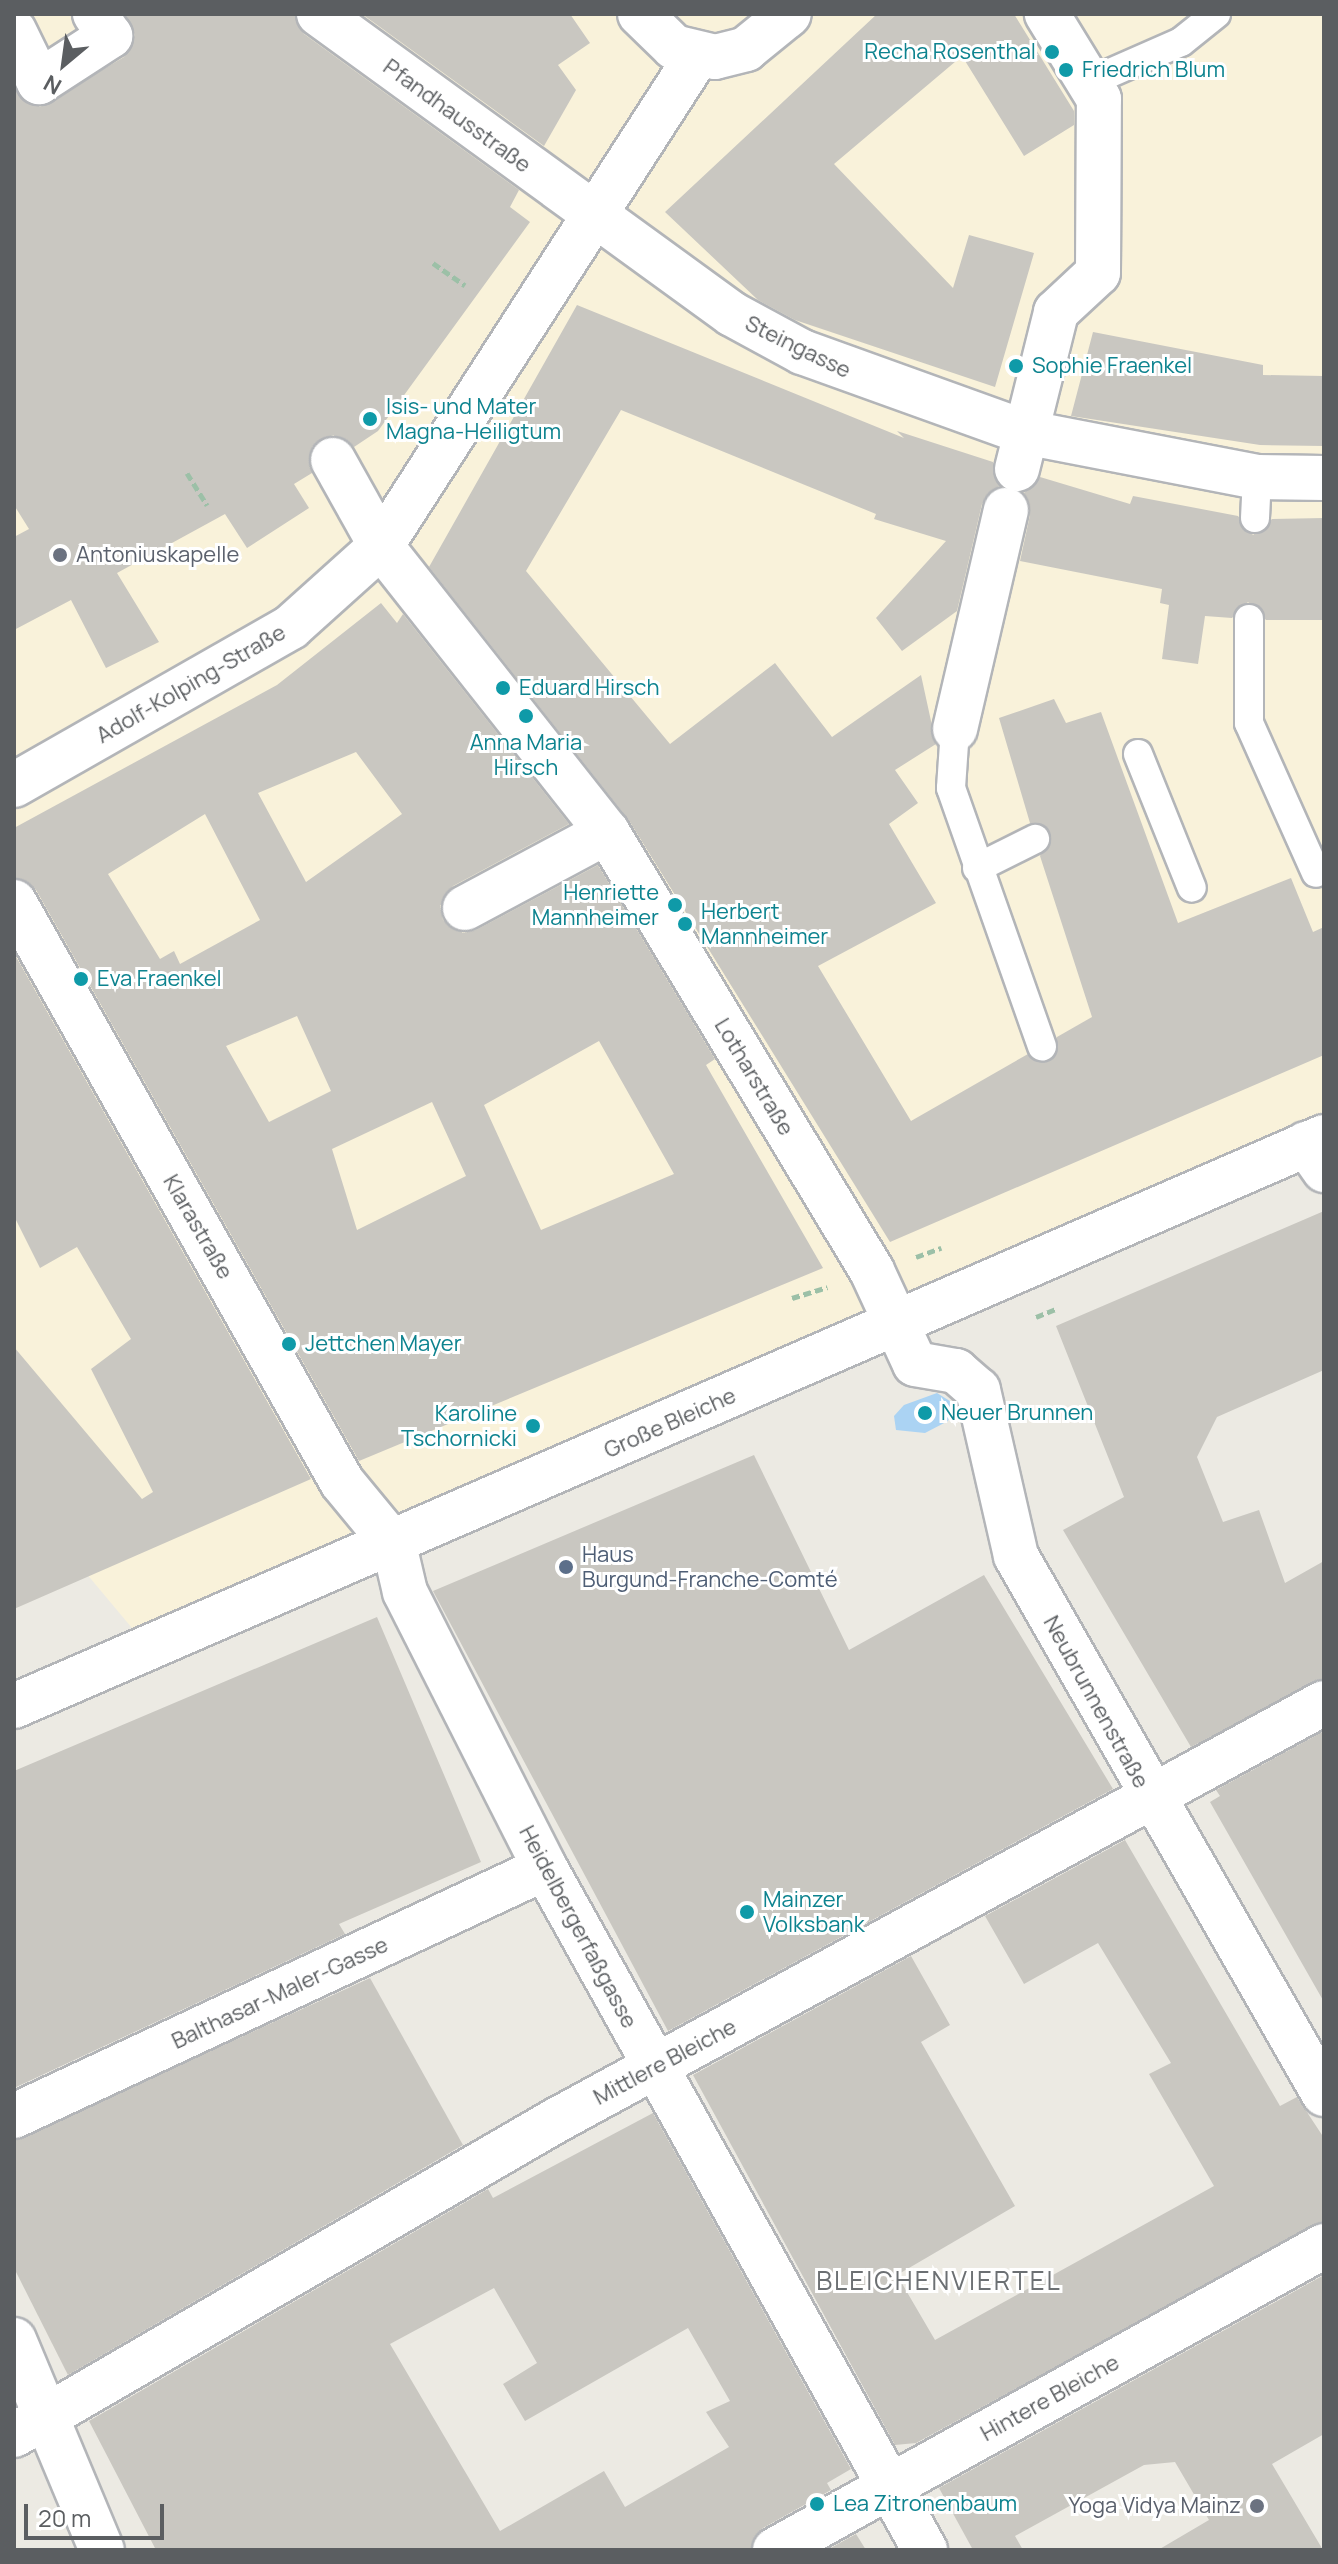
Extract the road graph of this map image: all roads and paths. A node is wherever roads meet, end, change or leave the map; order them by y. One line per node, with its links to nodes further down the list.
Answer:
1 (70, 14): 9 (street)
2 (95, 14): 9 (street)
3 (319, 14): 12 (street, Pfandhausstraße)
4 (640, 14): 10 (street)
5 (789, 14): 10 (street)
6 (1047, 14): 11 (street)
7 (1216, 14): 11 (lane)
8 (14, 31): 9 (street)
9 (80, 56)
10 (697, 56): 12 (street, Adolf-Kolping-Straße)
11 (1096, 90): 15 (street)
12 (598, 210): 15 (street, Steingasse); 21 (street, Adolf-Kolping-Straße)
13 (433, 263): 14 (path)
14 (465, 285)
15 (1021, 450): 18 (street, Steingasse)
16 (333, 460): 21 (street, Lotharstraße)
17 (187, 473): 19 (path)
18 (1324, 478)
19 (207, 505)
20 (1006, 510): 23 (street)
21 (381, 546): 25 (street, Adolf-Kolping-Straße); 26 (street, Lotharstraße)
22 (1249, 619): 29 (lane)
23 (955, 729): 28 (lane)
24 (1138, 754): 30 (lane)
25 (14, 785)
26 (607, 832): 32 (street); 35 (street, Lotharstraße)
27 (1035, 839): 28 (lane)
28 (977, 868): 33 (lane)
29 (1316, 873)
30 (1192, 888)
31 (14, 902): 36 (street, Klarastraße)
32 (465, 908)
33 (1042, 1046)
34 (1318, 1150): 35 (street, Große Bleiche)
35 (897, 1322): 36 (street, Große Bleiche); 39 (street, Neubrunnenstraße)
36 (394, 1545): 38 (street, Große Bleiche); 40 (street, Heidelbergerfaßgasse)
37 (1324, 1703): 39 (street, Mittlere Bleiche)
38 (14, 1706)
39 (1149, 1799): 41 (street, Mittlere Bleiche); 42 (street, Neubrunnenstraße)
40 (545, 1868): 41 (street, Heidelbergerfaßgasse); 43 (street, Balthasar-Maler-Gasse)
41 (653, 2068): 46 (street, Mittlere Bleiche); 47 (street, Heidelbergerfaßgasse)
42 (1324, 2094)
43 (14, 2116)
44 (1324, 2246): 47 (street, Hintere Bleiche)
45 (14, 2340): 46 (street)
46 (30, 2426): 48 (street)
47 (890, 2487): 49 (street, Hintere Bleiche); 50 (street, Heidelbergerfaßgasse)
48 (102, 2550)
49 (775, 2550)
50 (925, 2550)

